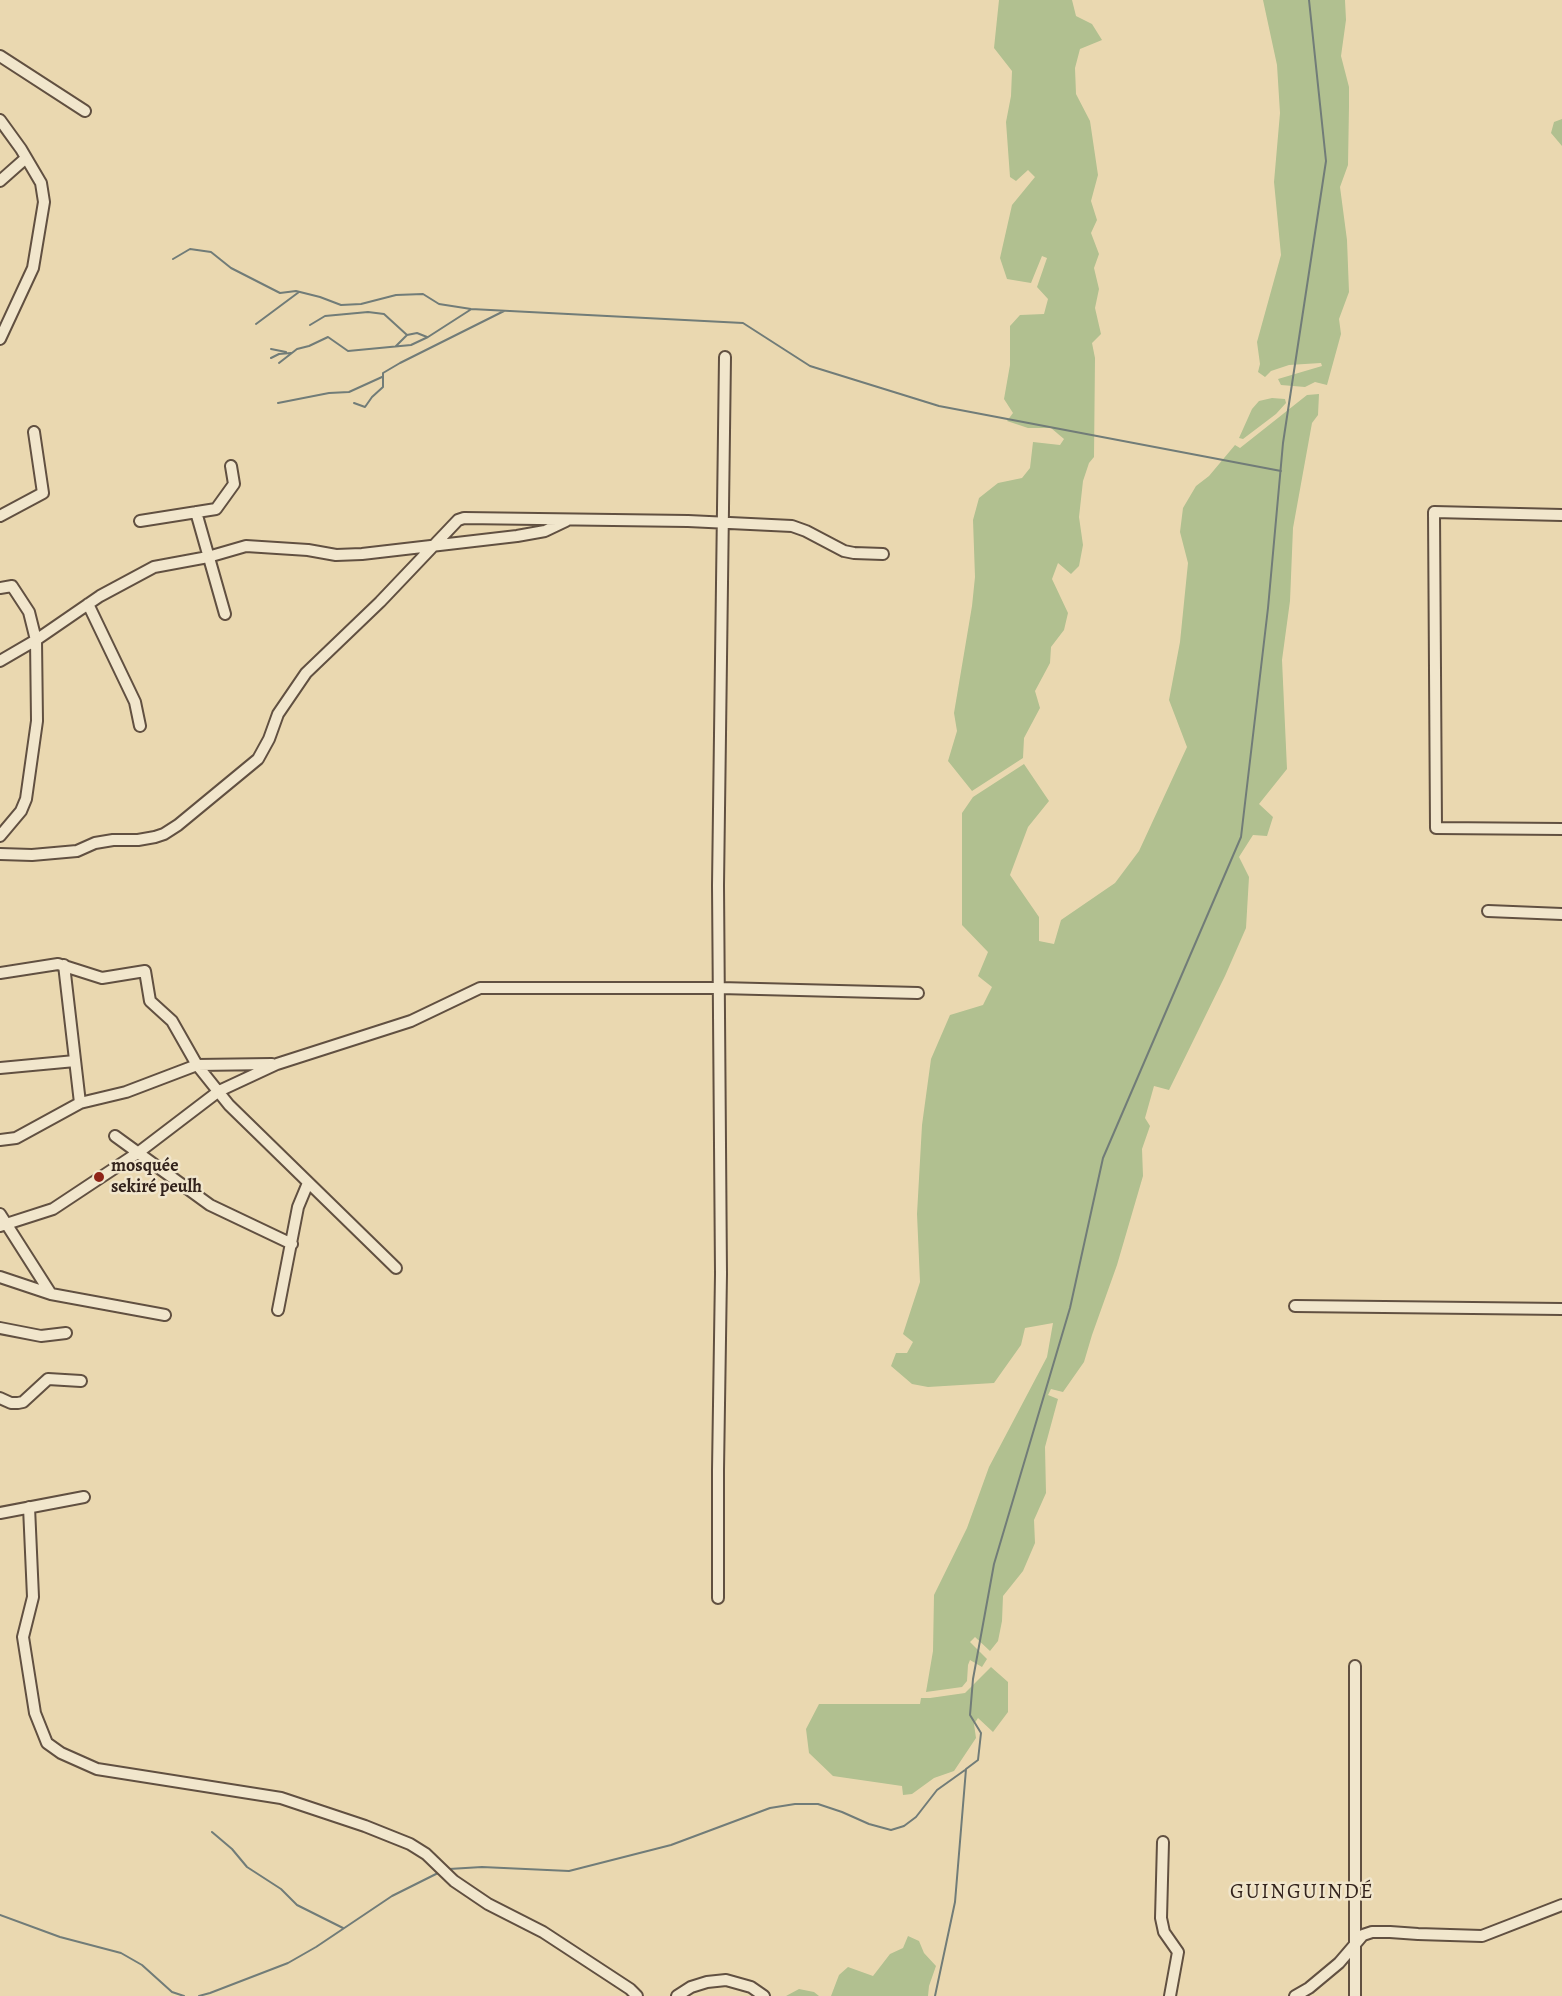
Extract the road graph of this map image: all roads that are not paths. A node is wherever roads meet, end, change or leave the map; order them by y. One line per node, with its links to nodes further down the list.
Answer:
1 (0, 56): 2 (street)
2 (84, 111)
3 (0, 120): 4 (street)
4 (26, 158): 5 (street); 6 (street)
5 (0, 181)
6 (0, 339)
7 (725, 357): 15 (street)
8 (34, 432): 12 (street)
9 (231, 466): 10 (street)
10 (196, 512): 14 (street); 18 (street)
11 (1562, 515): 25 (street)
12 (0, 516)
13 (569, 520): 15 (street); 16 (street); 16 (street)
14 (140, 521)
15 (723, 523): 17 (street); 32 (street)
16 (435, 546): 18 (street); 27 (street)
17 (883, 554)
18 (208, 557): 20 (street); 21 (street)
19 (0, 588): 22 (street)
20 (88, 604): 22 (street); 24 (street)
21 (225, 614)
22 (36, 640): 23 (street); 26 (street)
23 (0, 661)
24 (140, 726)
25 (1562, 829)
26 (0, 836)
27 (0, 854)
28 (1488, 911): 29 (street)
29 (1562, 914)
30 (64, 965): 31 (street); 34 (street); 36 (street)
31 (0, 973)
32 (720, 988): 33 (street); 35 (street); 61 (street)
33 (918, 993)
34 (75, 1061): 37 (street); 39 (street)
35 (278, 1064): 36 (street); 38 (street)
36 (197, 1065): 38 (street); 39 (street)
37 (0, 1068)
38 (219, 1091): 42 (street); 43 (street)
39 (80, 1103): 41 (street)
40 (115, 1136): 42 (street)
41 (0, 1140)
42 (139, 1152): 45 (street); 46 (street)
43 (309, 1183): 46 (street); 47 (street)
44 (0, 1214): 45 (street)
45 (3, 1225): 49 (street)
46 (292, 1244): 52 (street)
47 (396, 1268)
48 (0, 1277): 49 (street)
49 (51, 1294): 53 (street)
50 (1294, 1306): 51 (street)
51 (1562, 1309)
52 (278, 1310)
53 (165, 1315)
54 (0, 1328): 55 (street)
55 (66, 1333)
56 (81, 1381): 57 (street)
57 (0, 1398)
58 (84, 1497): 59 (street)
59 (29, 1507): 60 (street); 66 (street)
60 (0, 1513)
61 (718, 1598)
62 (1355, 1666): 65 (street)
63 (1163, 1842): 69 (street)
64 (1562, 1905): 65 (street)
65 (1354, 1945): 70 (street); 71 (street)
66 (637, 1996)
67 (677, 1996): 68 (street)
68 (764, 1996)
69 (1170, 1996)
70 (1295, 1996)
71 (1355, 1996)

